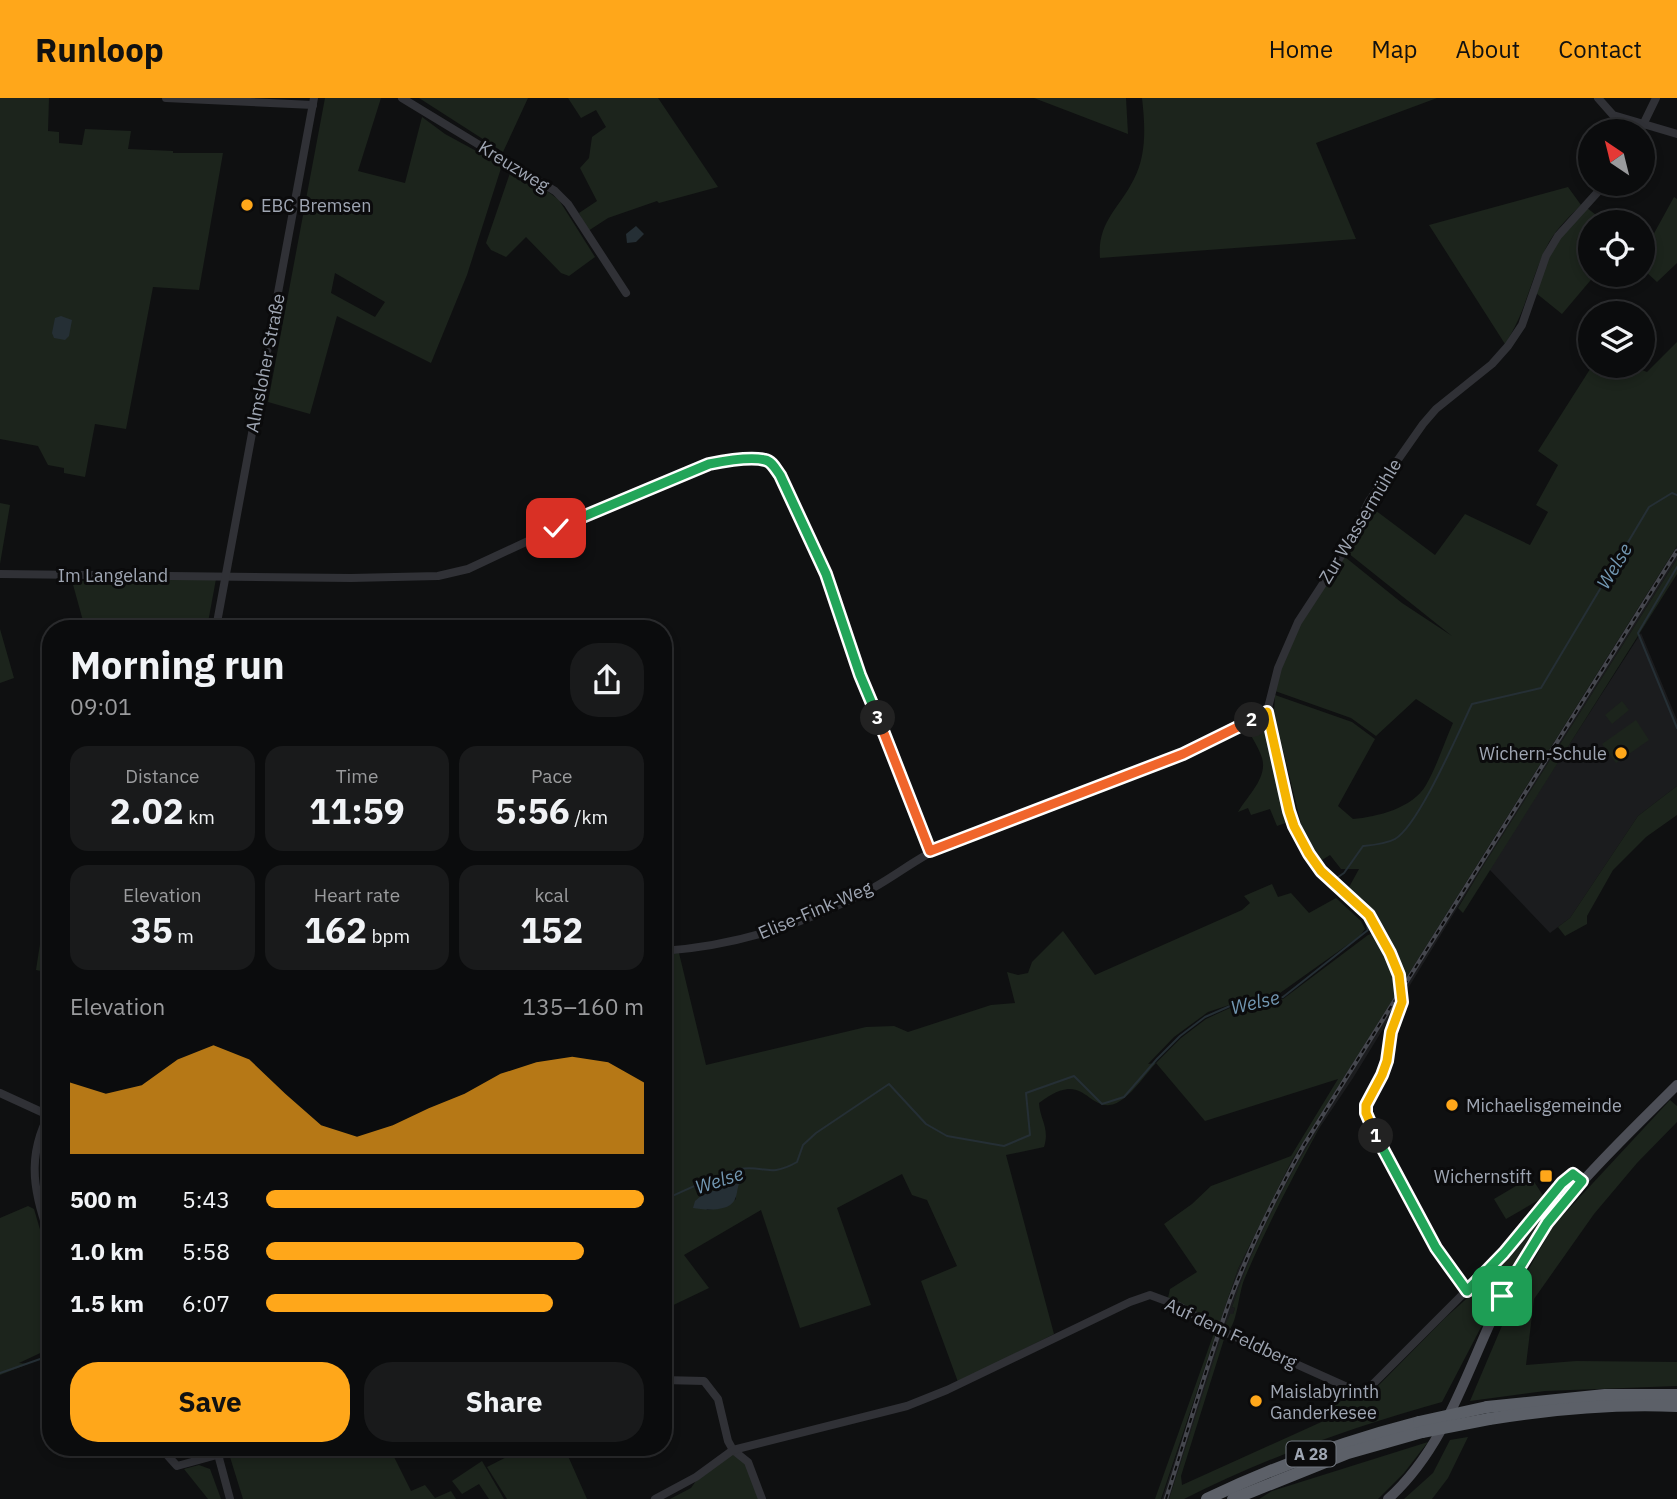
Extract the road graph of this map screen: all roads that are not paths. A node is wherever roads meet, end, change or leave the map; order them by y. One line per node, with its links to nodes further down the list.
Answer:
1 (166, 98): 5 (street)
2 (402, 98): 11 (street, Kreuzweg)
3 (1598, 98): 6 (street)
4 (1656, 98): 7 (street)
5 (313, 102): 13 (street, Almsloher Straße)
6 (1622, 119)
7 (1647, 119)
8 (1656, 130): 9 (street)
9 (1677, 134)
10 (1594, 196): 15 (street, Zur Wassermühle)
11 (625, 293)
12 (0, 574): 13 (street, Im Langeland)
13 (226, 575): 14 (street, Almsloher Straße); 16 (street, Im Langeland)
14 (218, 620)
15 (1267, 712): 16 (street, Elise-Fink-Weg); 24 (street)
16 (930, 851): 17 (street, Elise-Fink-Weg)
17 (672, 950)
18 (0, 1093): 20 (street)
19 (1674, 1093): 22 (main road)
20 (42, 1110)
21 (42, 1132): 23 (street)
22 (1582, 1181): 24 (street, Auf dem Feldberg); 41 (main road)
23 (42, 1215)
24 (1467, 1291): 30 (street, Auf dem Feldberg)
25 (672, 1380): 31 (street)
26 (1677, 1395): 28 (highway, A 28)
27 (1677, 1406): 28 (highway, A 28)
28 (1488, 1413): 29 (highway, A 28, bridge)
29 (1421, 1427): 39 (highway, A 28); 40 (highway, A 28)
30 (752, 1446): 31 (street, Auf dem Feldberg); 35 (street)
31 (733, 1450): 35 (street); 37 (street, Auf dem Feldberg)
32 (168, 1456): 33 (street)
33 (204, 1456)
34 (218, 1456): 36 (street)
35 (748, 1462): 38 (street)
36 (230, 1499)
37 (655, 1499)
38 (762, 1499)
39 (1207, 1499)
40 (1233, 1499)
41 (1388, 1499)

